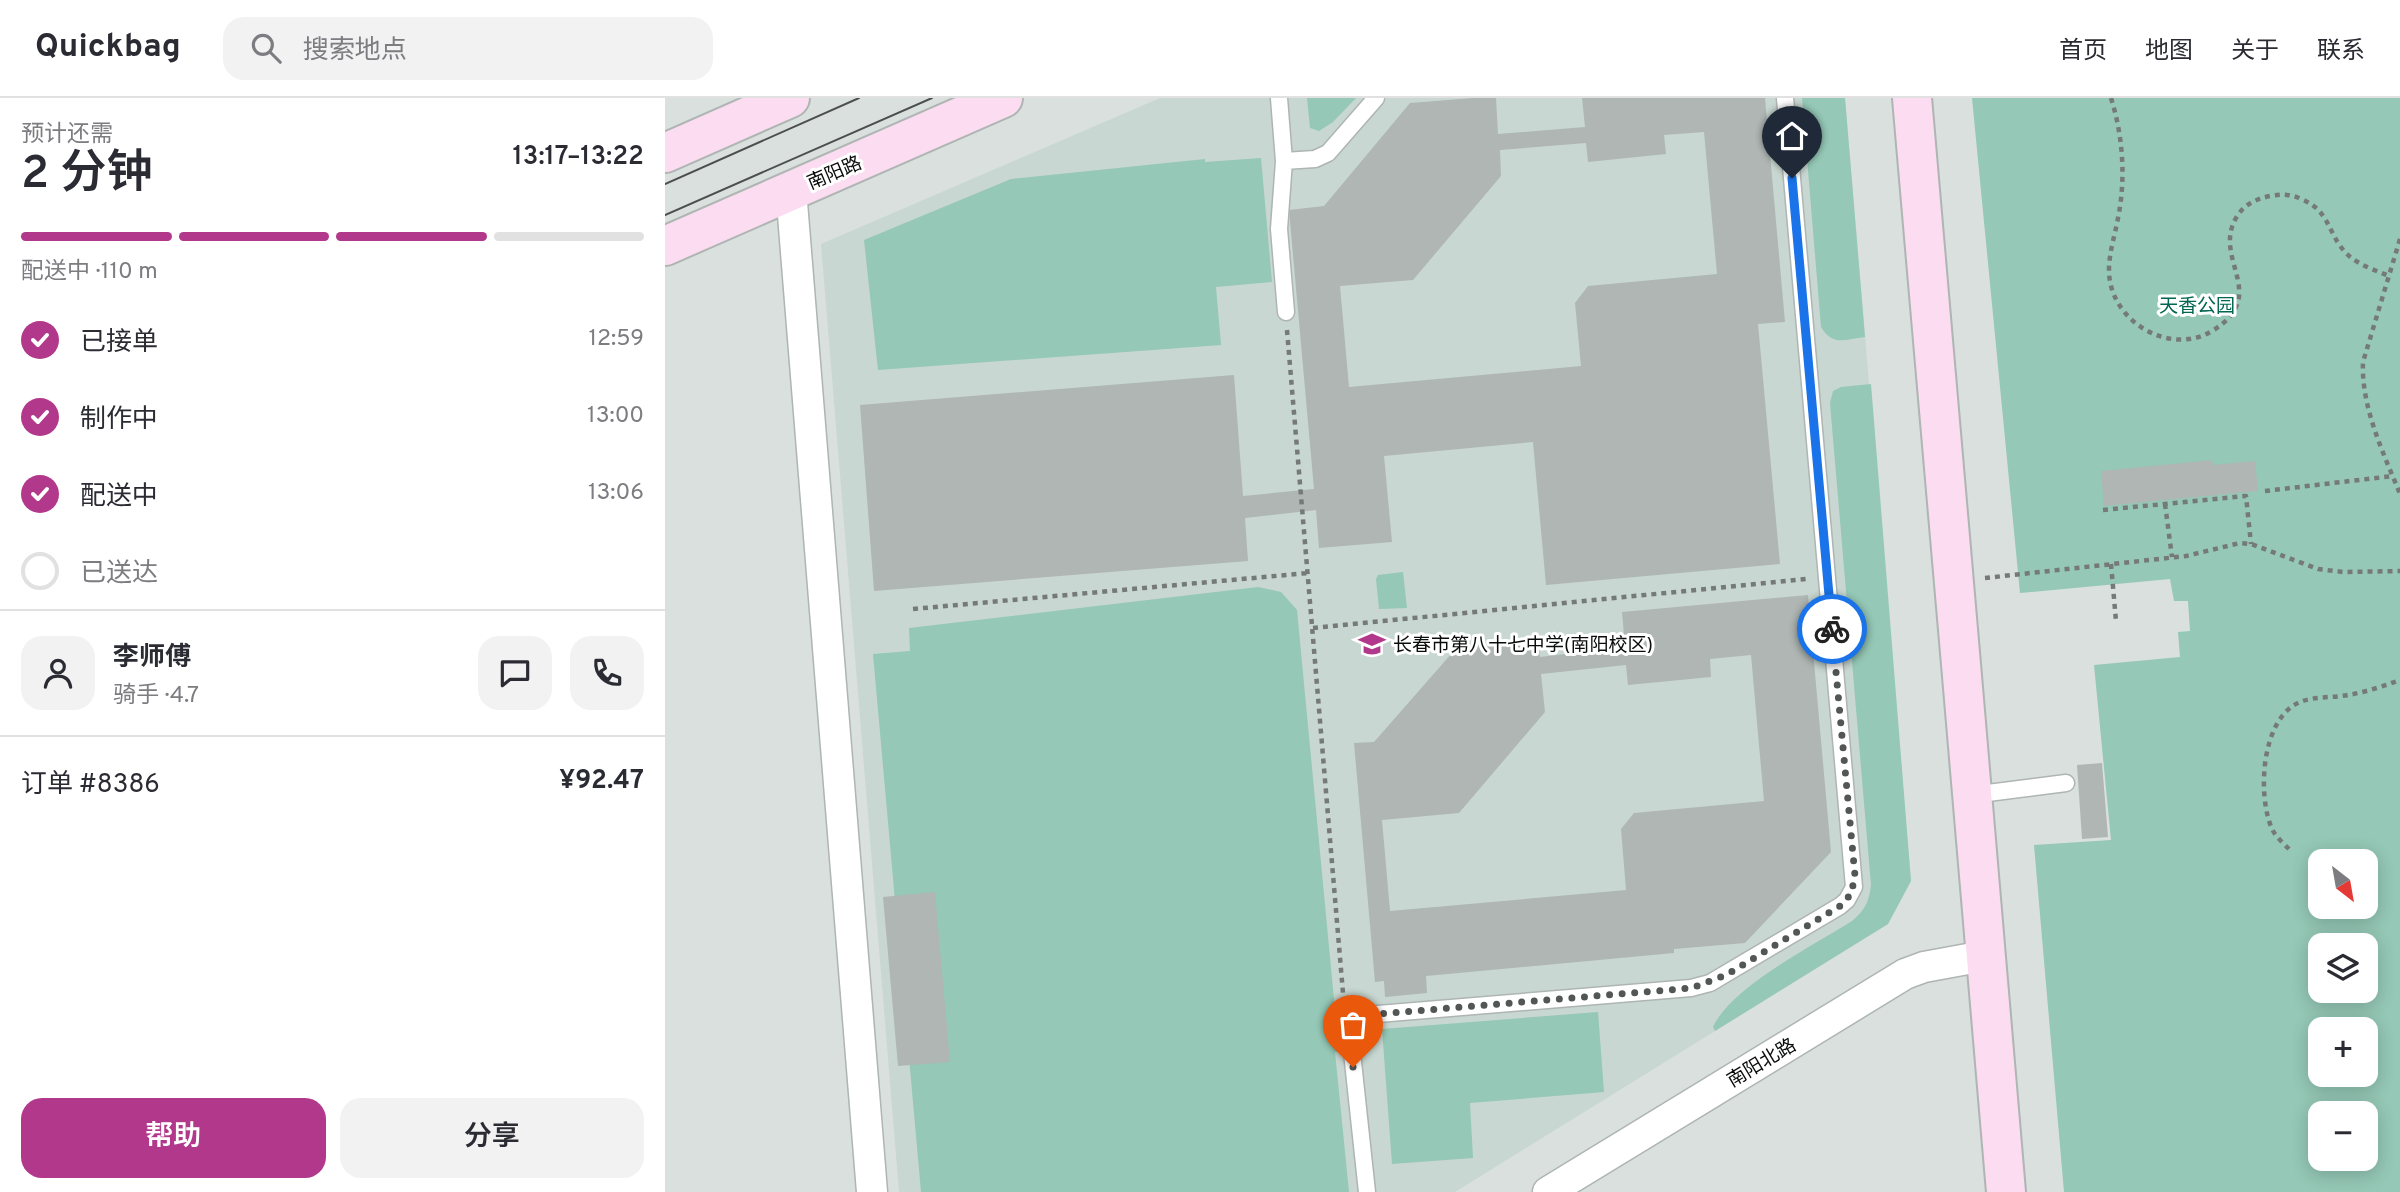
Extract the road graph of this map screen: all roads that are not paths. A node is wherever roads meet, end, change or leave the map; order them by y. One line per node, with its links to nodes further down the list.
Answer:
1 (790, 98): 7 (street)
2 (1003, 98): 9 (street, 南阳路)
3 (1279, 98): 8 (lane)
4 (1376, 98): 8 (lane)
5 (1785, 98): 16 (lane)
6 (1912, 98): 13 (street)
7 (665, 153)
8 (1284, 160): 11 (lane)
9 (790, 190): 10 (street, 南阳路); 15 (street)
10 (665, 246)
11 (1286, 312)
12 (2066, 783): 13 (lane)
13 (1972, 795): 14 (street)
14 (1984, 956): 17 (street, 南阳北路); 18 (street)
15 (872, 1192)
16 (1367, 1192)
17 (1548, 1192)
18 (2006, 1192)

